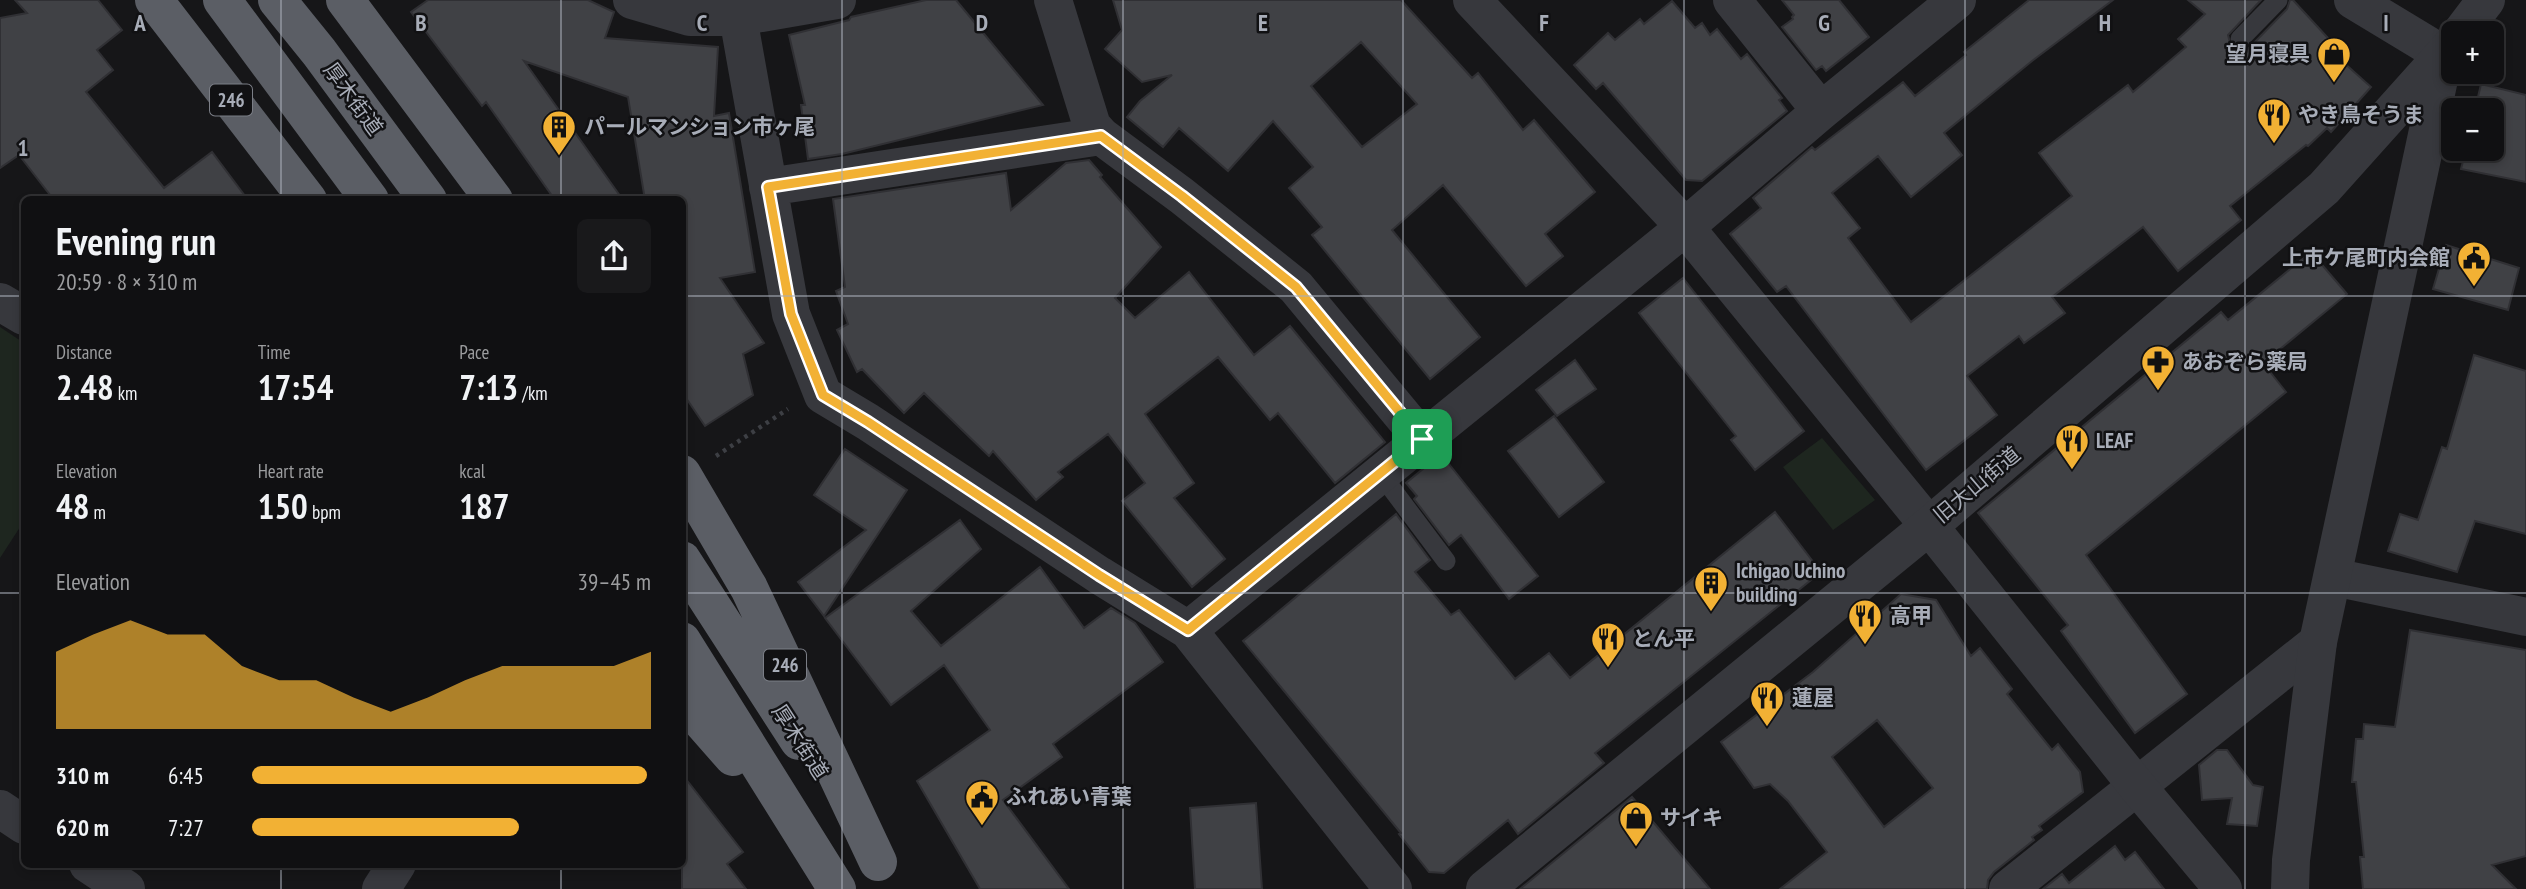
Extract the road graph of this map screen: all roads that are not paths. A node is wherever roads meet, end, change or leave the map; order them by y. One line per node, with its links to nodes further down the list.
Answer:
1 (154, 0): 23 (highway, 246)
2 (222, 0): 24 (highway, 246)
3 (277, 0): 25 (highway, 厚木街道)
4 (345, 0): 26 (highway)
5 (632, 0): 14 (street)
6 (837, 0): 14 (street)
7 (1053, 0): 21 (street)
8 (1472, 0): 27 (street)
9 (1732, 0): 20 (street)
10 (1957, 0): 20 (street)
11 (2278, 0): 16 (lane)
12 (2353, 0): 17 (street)
13 (2486, 0): 15 (street, 旧大山街道)
14 (736, 9): 22 (street)
15 (2470, 21)
16 (2240, 38)
17 (2441, 39)
18 (2441, 57): 33 (street, 旧大山街道)
19 (2444, 84): 36 (street, 旧大山街道)
20 (1821, 111): 27 (street)
21 (1101, 136): 22 (street); 30 (street)
22 (768, 187): 38 (street)
23 (305, 196)
24 (367, 196)
25 (425, 196)
26 (491, 196)
27 (1685, 226): 30 (street); 33 (street)
28 (0, 302): 29 (street)
29 (21, 314)
30 (1422, 439): 32 (street)
31 (695, 468): 48 (highway, 246)
32 (1380, 473): 34 (lane); 38 (street)
33 (1929, 526): 42 (street); 53 (street, 旧大山街道)
34 (1447, 561)
35 (686, 566): 48 (highway, 厚木街道 / 246)
36 (2333, 577): 37 (street); 39 (street, 旧大山街道)
37 (2526, 617)
38 (1188, 630): 52 (street)
39 (2318, 642): 42 (street); 56 (street, 旧大山街道)
40 (686, 647): 45 (highway)
41 (686, 704): 45 (highway)
42 (2136, 785): 54 (street); 55 (street)
43 (0, 809): 44 (street)
44 (21, 823)
45 (810, 846): 51 (highway)
46 (94, 868): 49 (street)
47 (394, 868): 50 (street)
48 (886, 876)
49 (127, 889)
50 (381, 889)
51 (837, 889)
52 (1393, 889)
53 (1485, 889)
54 (2008, 889)
55 (2223, 889)
56 (2290, 889)

